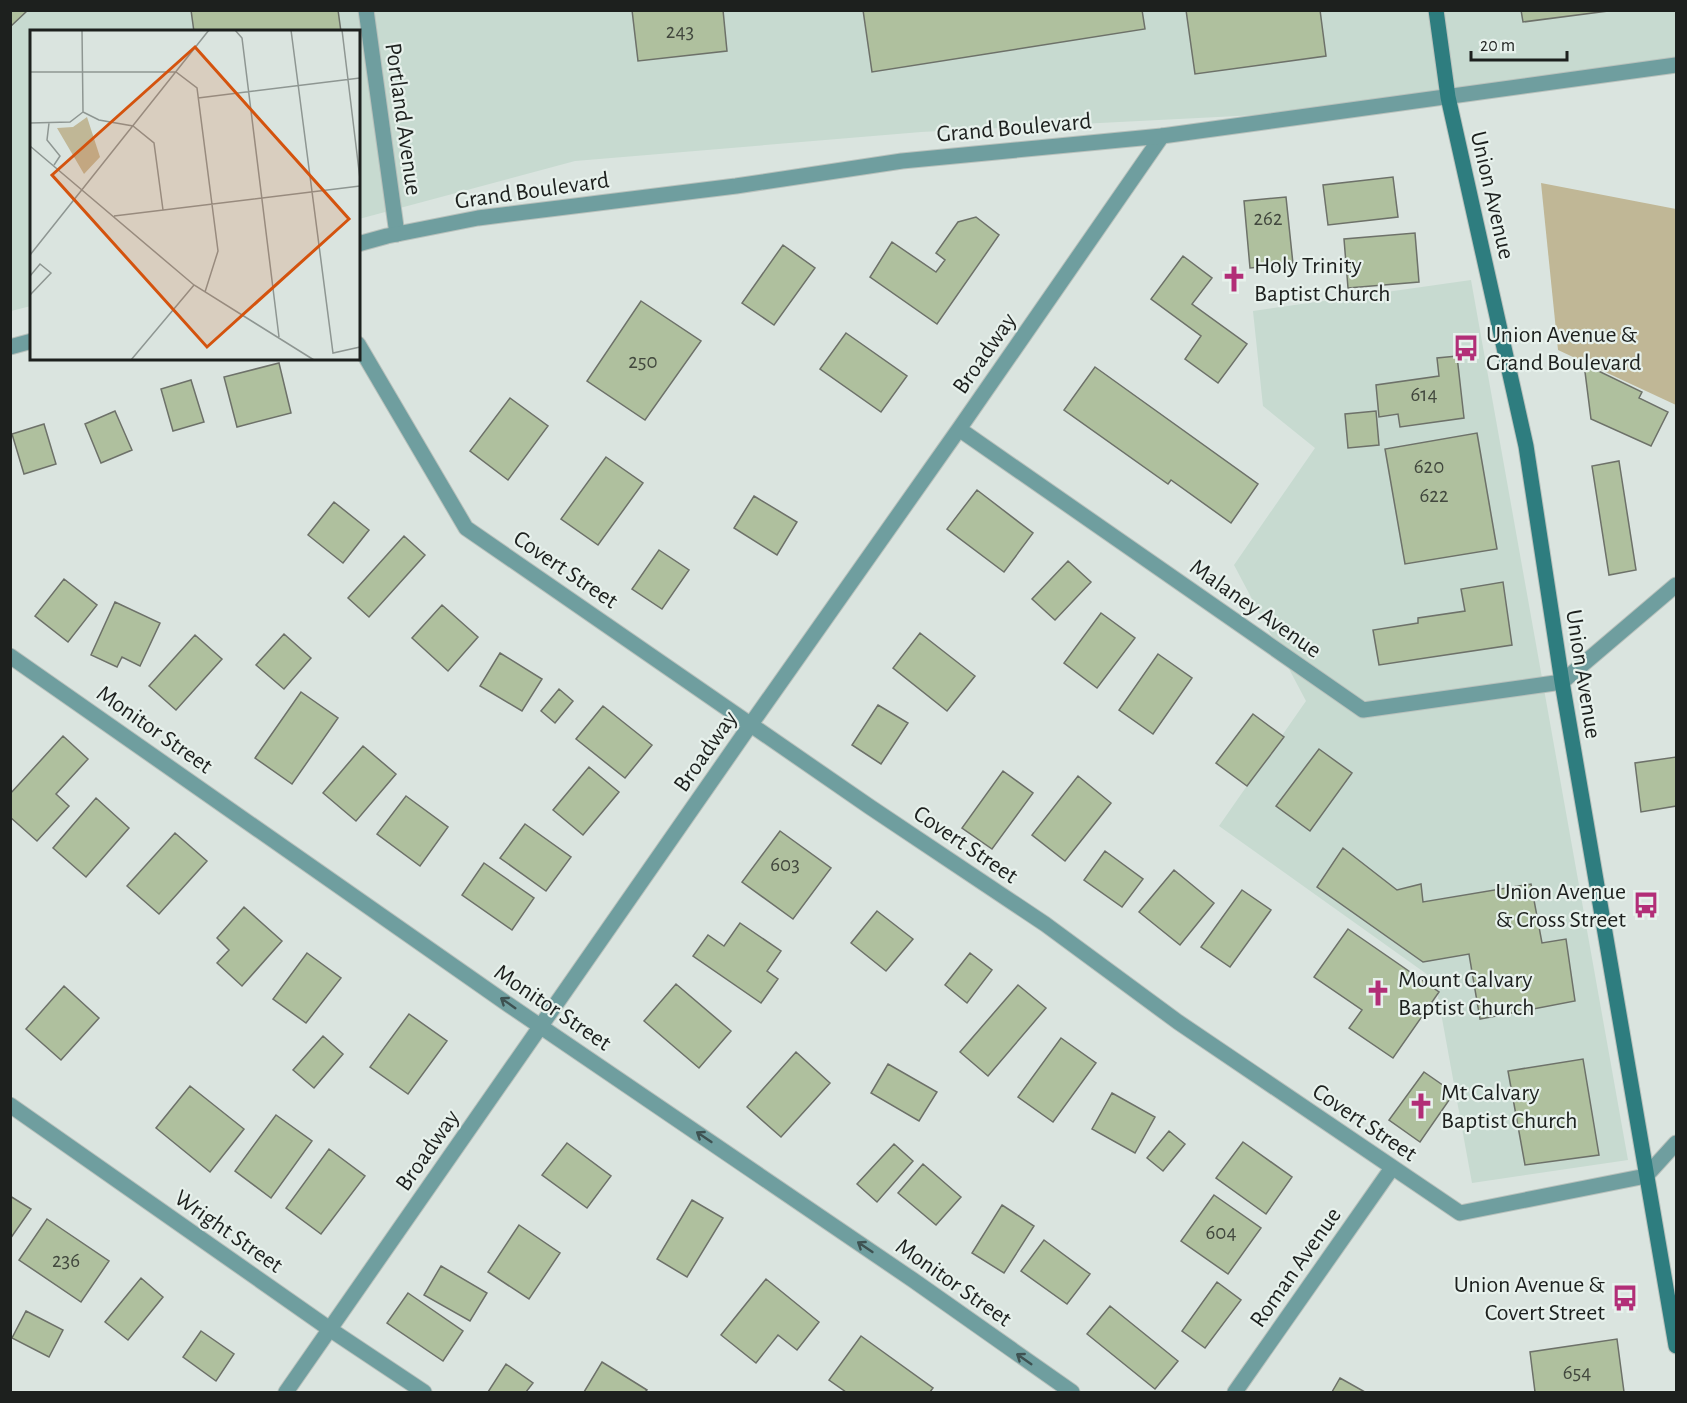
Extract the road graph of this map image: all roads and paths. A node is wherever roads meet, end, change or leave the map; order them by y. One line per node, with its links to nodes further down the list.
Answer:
1 (366, 10): 6 (street, Portland Avenue)
2 (1436, 10): 4 (main road, Union Avenue)
3 (1677, 65): 4 (street, Grand Boulevard)
4 (1448, 97): 5 (street, Grand Boulevard); 14 (main road, Union Avenue)
5 (1162, 136): 6 (street, Grand Boulevard); 11 (street, Broadway)
6 (397, 234): 7 (street, Grand Boulevard)
7 (360, 243)
8 (30, 342): 9 (street)
9 (10, 347)
10 (360, 347): 15 (street, Covert Street)
11 (959, 429): 14 (street, Malaney Avenue); 15 (street, Broadway)
12 (1677, 585): 14 (street)
13 (10, 656): 16 (street, Monitor Street, one-way to 13)
14 (1562, 682): 20 (main road, Union Avenue)
15 (751, 724): 16 (street, Broadway); 19 (street, Covert Street)
16 (541, 1026): 21 (street, Broadway); 25 (street, Monitor Street, one-way to 16)
17 (10, 1105): 21 (street, Wright Street)
18 (1677, 1143): 20 (street)
19 (1392, 1168): 20 (street, Covert Street); 26 (street, Roman Avenue)
20 (1646, 1176): 22 (main road, Union Avenue)
21 (331, 1330): 23 (street, Broadway); 24 (street, Wright Street)
22 (1677, 1346)
23 (285, 1392)
24 (424, 1392)
25 (1072, 1392)
26 (1235, 1392)

